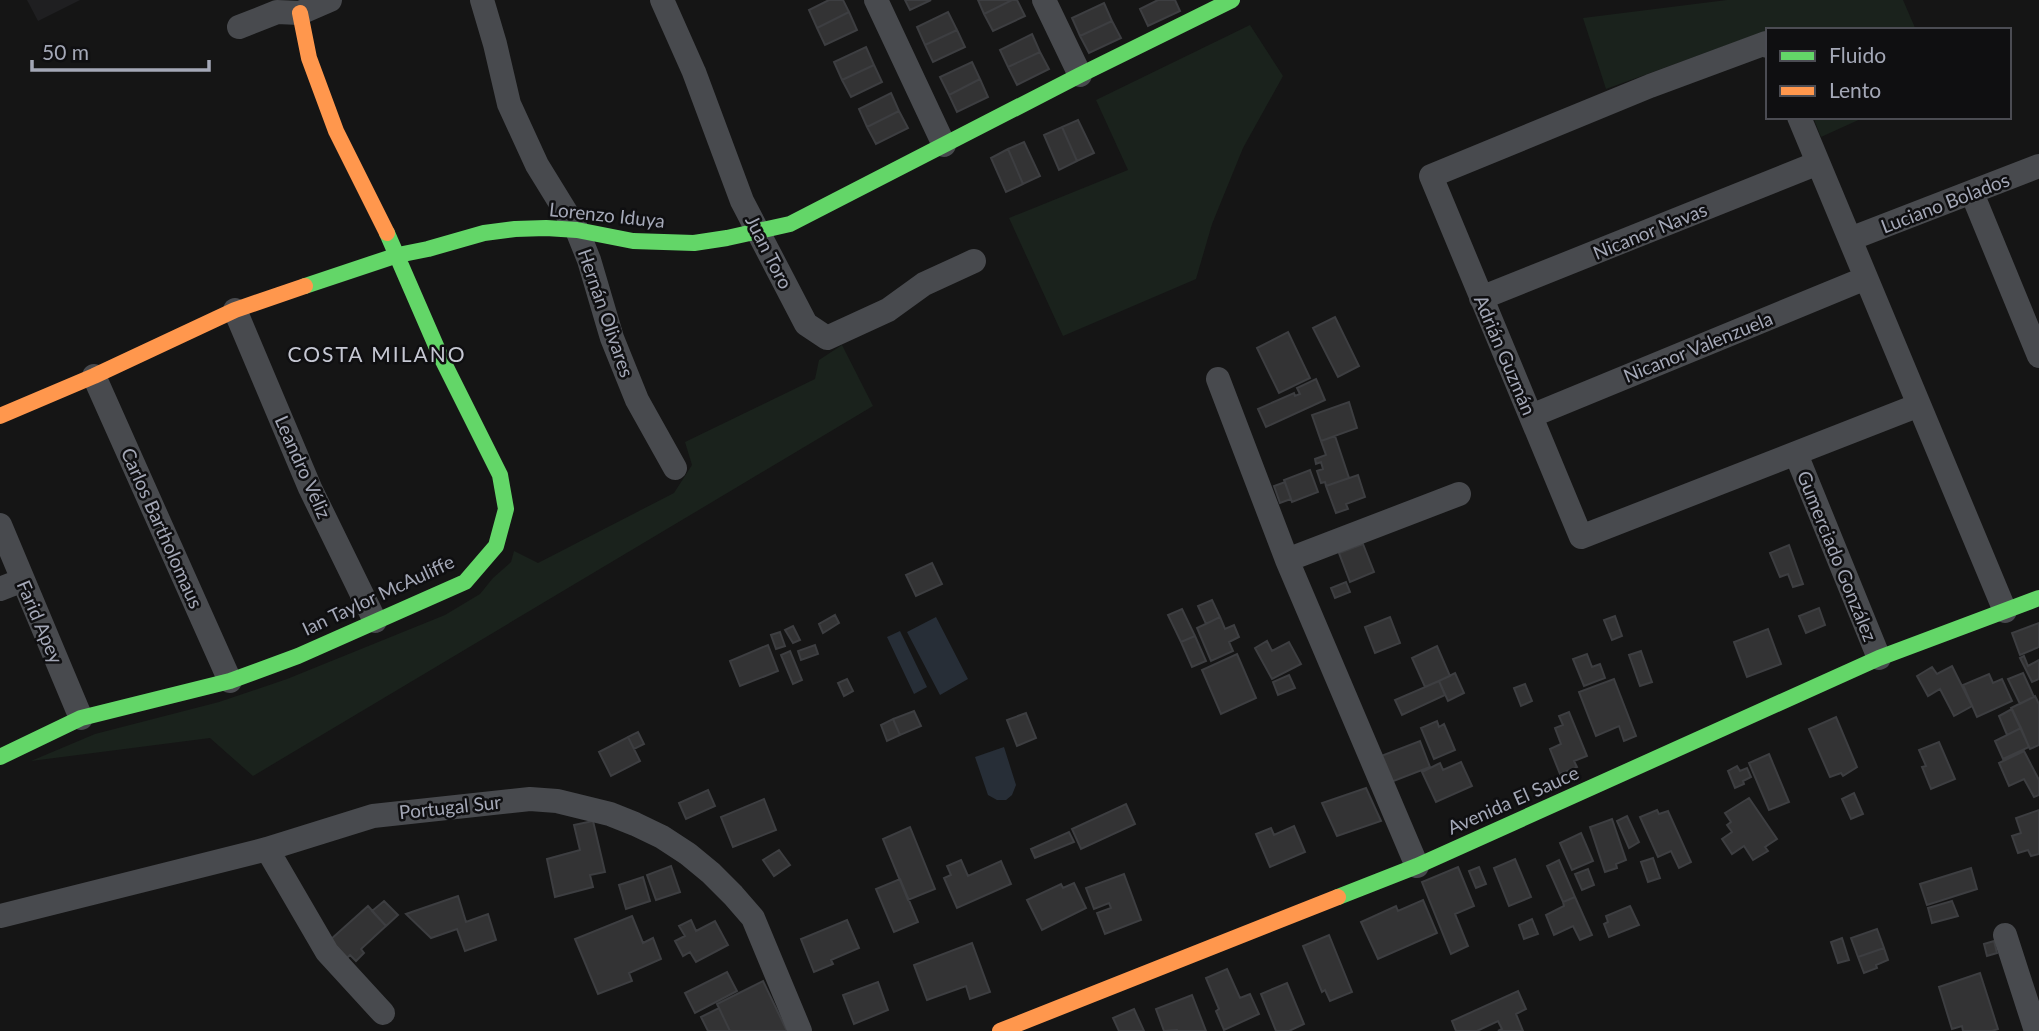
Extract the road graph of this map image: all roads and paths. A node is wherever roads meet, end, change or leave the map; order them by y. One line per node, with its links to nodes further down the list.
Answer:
1 (330, 0): 8 (street)
2 (482, 0): 17 (street, Hernán Olivares)
3 (662, 0): 18 (street, Juan Toro)
4 (876, 0): 13 (street)
5 (1044, 0): 11 (street)
6 (1232, 0): 7 (street, Lorenzo Iduya)
7 (1201, 6): 11 (street, Lorenzo Iduya)
8 (300, 13): 9 (street); 20 (street, Ian Taylor McAuliffe)
9 (239, 27)
10 (1766, 43): 23 (street, Adrián Guzmán)
11 (1080, 75): 13 (street, Lorenzo Iduya)
12 (1799, 119): 14 (street)
13 (944, 145): 18 (street, Lorenzo Iduya)
14 (1818, 163): 19 (street); 23 (street, Nicanor Navas)
15 (2039, 166): 16 (street, Luciano Bolados)
16 (1972, 193): 19 (street, Luciano Bolados); 25 (street)
17 (577, 230): 18 (street, Lorenzo Iduya); 20 (street, Lorenzo Iduya); 32 (street, Hernán Olivares)
18 (759, 231): 21 (street, Juan Toro)
19 (1850, 239): 22 (street)
20 (398, 255): 24 (street, Lorenzo Iduya); 39 (street, Ian Taylor McAuliffe)
21 (974, 261)
22 (1866, 278): 28 (street); 30 (street, Nicanor Valenzuela)
23 (1481, 298): 30 (street, Adrián Guzmán)
24 (235, 310): 26 (street, Lorenzo Iduya); 39 (street, Leandro Véliz)
25 (2039, 356)
26 (94, 376): 29 (street, Lorenzo Iduya); 41 (street, Carlos Bartholomaus)
27 (1218, 379): 35 (street)
28 (1919, 405): 31 (street, Adrián Guzmán); 38 (street)
29 (1, 413)
30 (1531, 416): 31 (street, Adrián Guzmán)
31 (1796, 454): 40 (street, Gumerciado González)
32 (675, 468)
33 (1459, 494): 35 (street)
34 (0, 526): 36 (street, Farid Apey)
35 (1287, 560): 45 (street)
36 (11, 584): 42 (street, Farid Apey)
37 (2039, 598): 38 (street, Avenida El Sauce)
38 (2005, 611): 40 (street, Avenida El Sauce)
39 (375, 621): 41 (street, Ian Taylor McAuliffe)
40 (1879, 658): 45 (street, Avenida El Sauce)
41 (230, 681): 42 (street, Ian Taylor McAuliffe)
42 (81, 718): 43 (street, Ian Taylor McAuliffe)
43 (0, 757)
44 (267, 849): 46 (street, Portugal Sur); 48 (street); 49 (street, Portugal Sur)
45 (1417, 866): 50 (street, Avenida El Sauce)
46 (0, 916)
47 (2005, 935): 51 (street)
48 (383, 1013)
49 (800, 1031)
50 (1000, 1031)
51 (2036, 1031)

